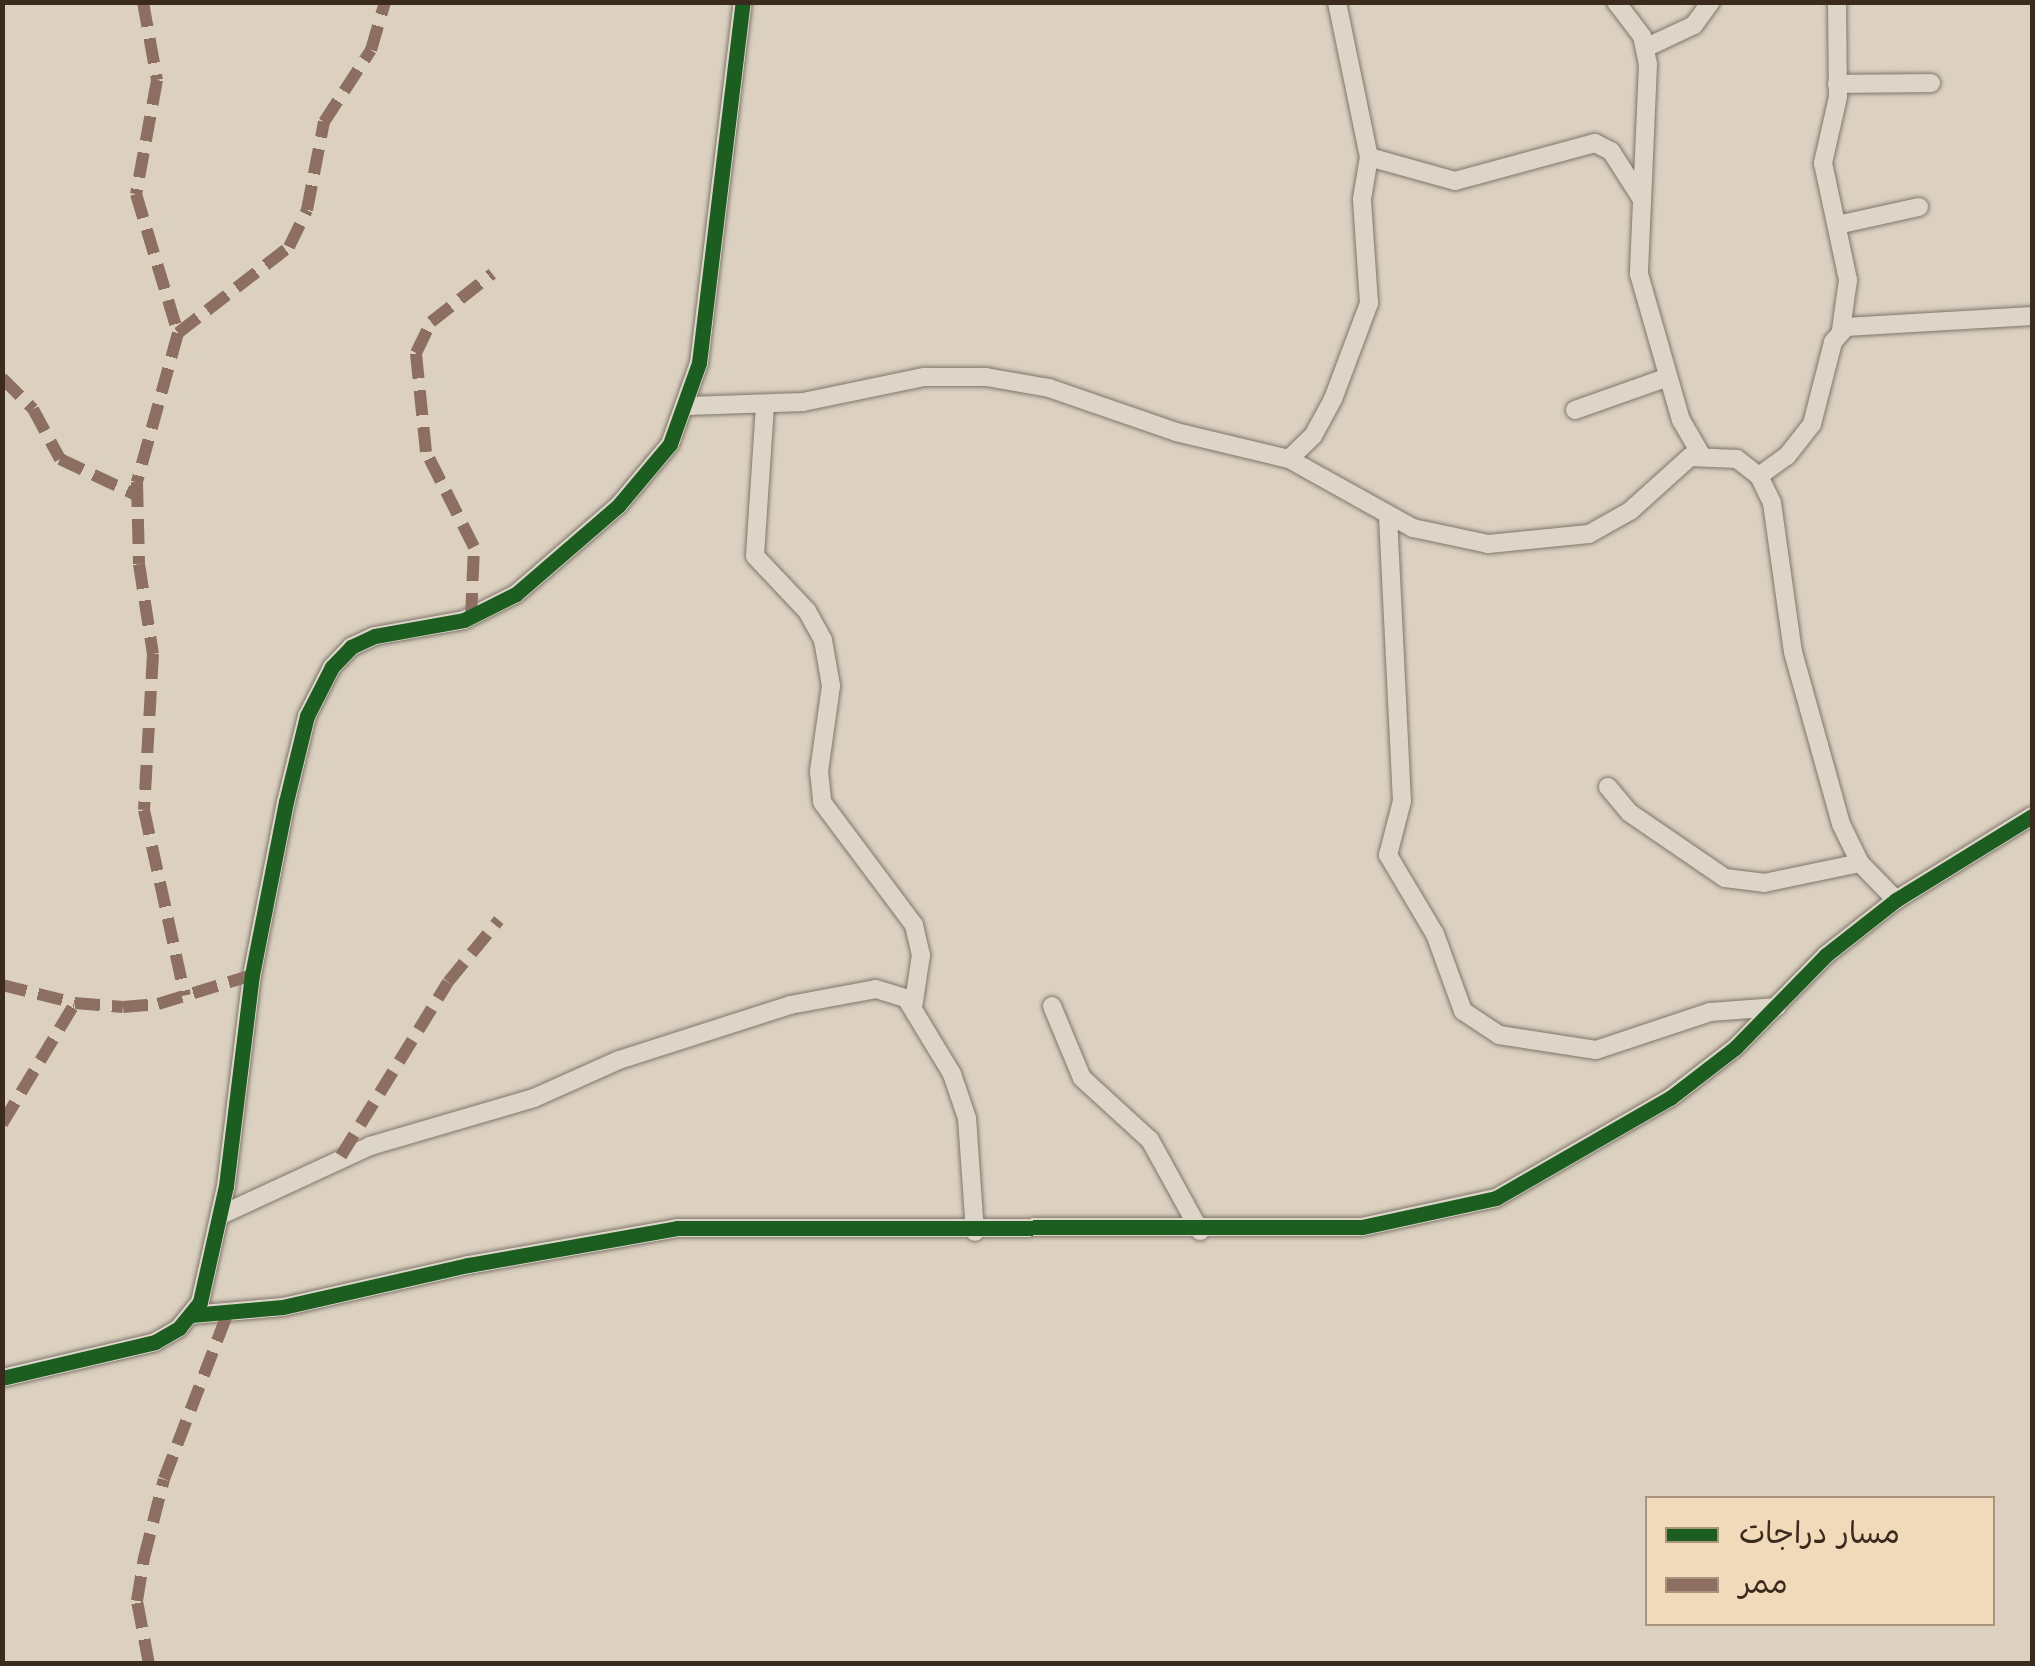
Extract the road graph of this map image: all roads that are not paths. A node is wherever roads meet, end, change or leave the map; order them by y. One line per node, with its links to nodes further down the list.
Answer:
1 (743, 2): 17 (street)
2 (1337, 2): 9 (street)
3 (1616, 2): 6 (street)
4 (1711, 2): 6 (street)
5 (1837, 2): 8 (street)
6 (1645, 48): 10 (street)
7 (1931, 83): 8 (street)
8 (1837, 84): 12 (street)
9 (1369, 157): 10 (street); 20 (street)
10 (1640, 198): 15 (street)
11 (1919, 206): 12 (street)
12 (1837, 225): 14 (street)
13 (2032, 316): 14 (street)
14 (1842, 330): 21 (street)
15 (1666, 378): 18 (street); 19 (street)
16 (765, 405): 17 (street); 20 (street); 29 (street)
17 (688, 406): 30 (street)
18 (1576, 410)
19 (1700, 454): 21 (street); 22 (street)
20 (1289, 459): 22 (street)
21 (1758, 476): 25 (street)
22 (1388, 516): 28 (street)
23 (1608, 788): 25 (street)
24 (2032, 816): 26 (street)
25 (1860, 863): 26 (street)
26 (1896, 900): 28 (street)
27 (1052, 1006): 31 (street)
28 (1777, 1007): 31 (street)
29 (913, 1008): 30 (street); 32 (street)
30 (220, 1215): 33 (street)
31 (1200, 1231): 32 (street)
32 (975, 1232): 33 (street)
33 (191, 1315): 34 (street)
34 (2, 1378)

